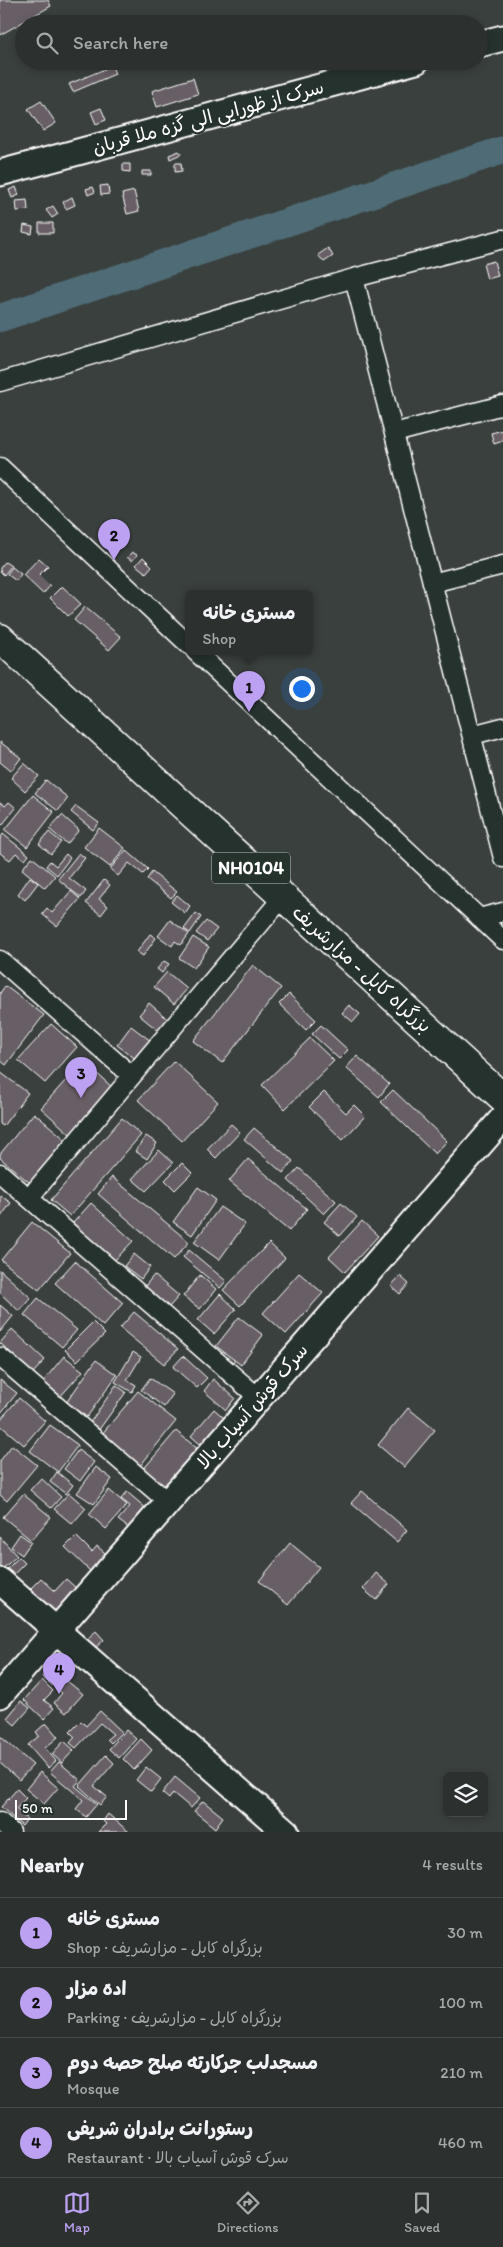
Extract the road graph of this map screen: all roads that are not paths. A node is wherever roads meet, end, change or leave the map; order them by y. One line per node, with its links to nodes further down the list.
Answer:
1 (503, 38): 2 (street)
2 (488, 42)
3 (383, 70): 4 (street, سرک از ظورایی الی گزه ملا قربان)
4 (0, 173)
5 (503, 239): 6 (street)
6 (354, 278): 7 (street); 9 (street)
7 (0, 382)
8 (503, 405): 9 (street)
9 (394, 433): 12 (street)
10 (0, 467): 14 (street)
11 (503, 565): 12 (street)
12 (432, 582): 17 (street)
13 (0, 638): 19 (highway, بزرگراه کابل - مزارشریف / NH0104)
14 (185, 641)
15 (199, 655): 21 (street)
16 (503, 727): 17 (street)
17 (472, 735): 18 (street)
18 (503, 858)
19 (283, 897): 24 (street); 25 (highway, بزرگراه کابل - مزارشریف / NH0104)
20 (503, 912): 21 (street)
21 (479, 918): 22 (street)
22 (503, 940)
23 (0, 960): 24 (street)
24 (132, 1076): 28 (street)
25 (503, 1098)
26 (503, 1118): 30 (street, سرک قوش آسیاب بالا)
27 (0, 1173): 28 (street)
28 (29, 1198): 30 (street)
29 (0, 1357): 31 (street)
30 (259, 1398): 31 (street, سرک قوش آسیاب بالا)
31 (168, 1502): 33 (street, سرک قوش آسیاب بالا)
32 (0, 1581): 33 (street)
33 (57, 1630): 34 (street, سرک قوش آسیاب بالا); 37 (street)
34 (0, 1695)
35 (0, 1822): 36 (street)
36 (11, 1832)
37 (286, 1832)

